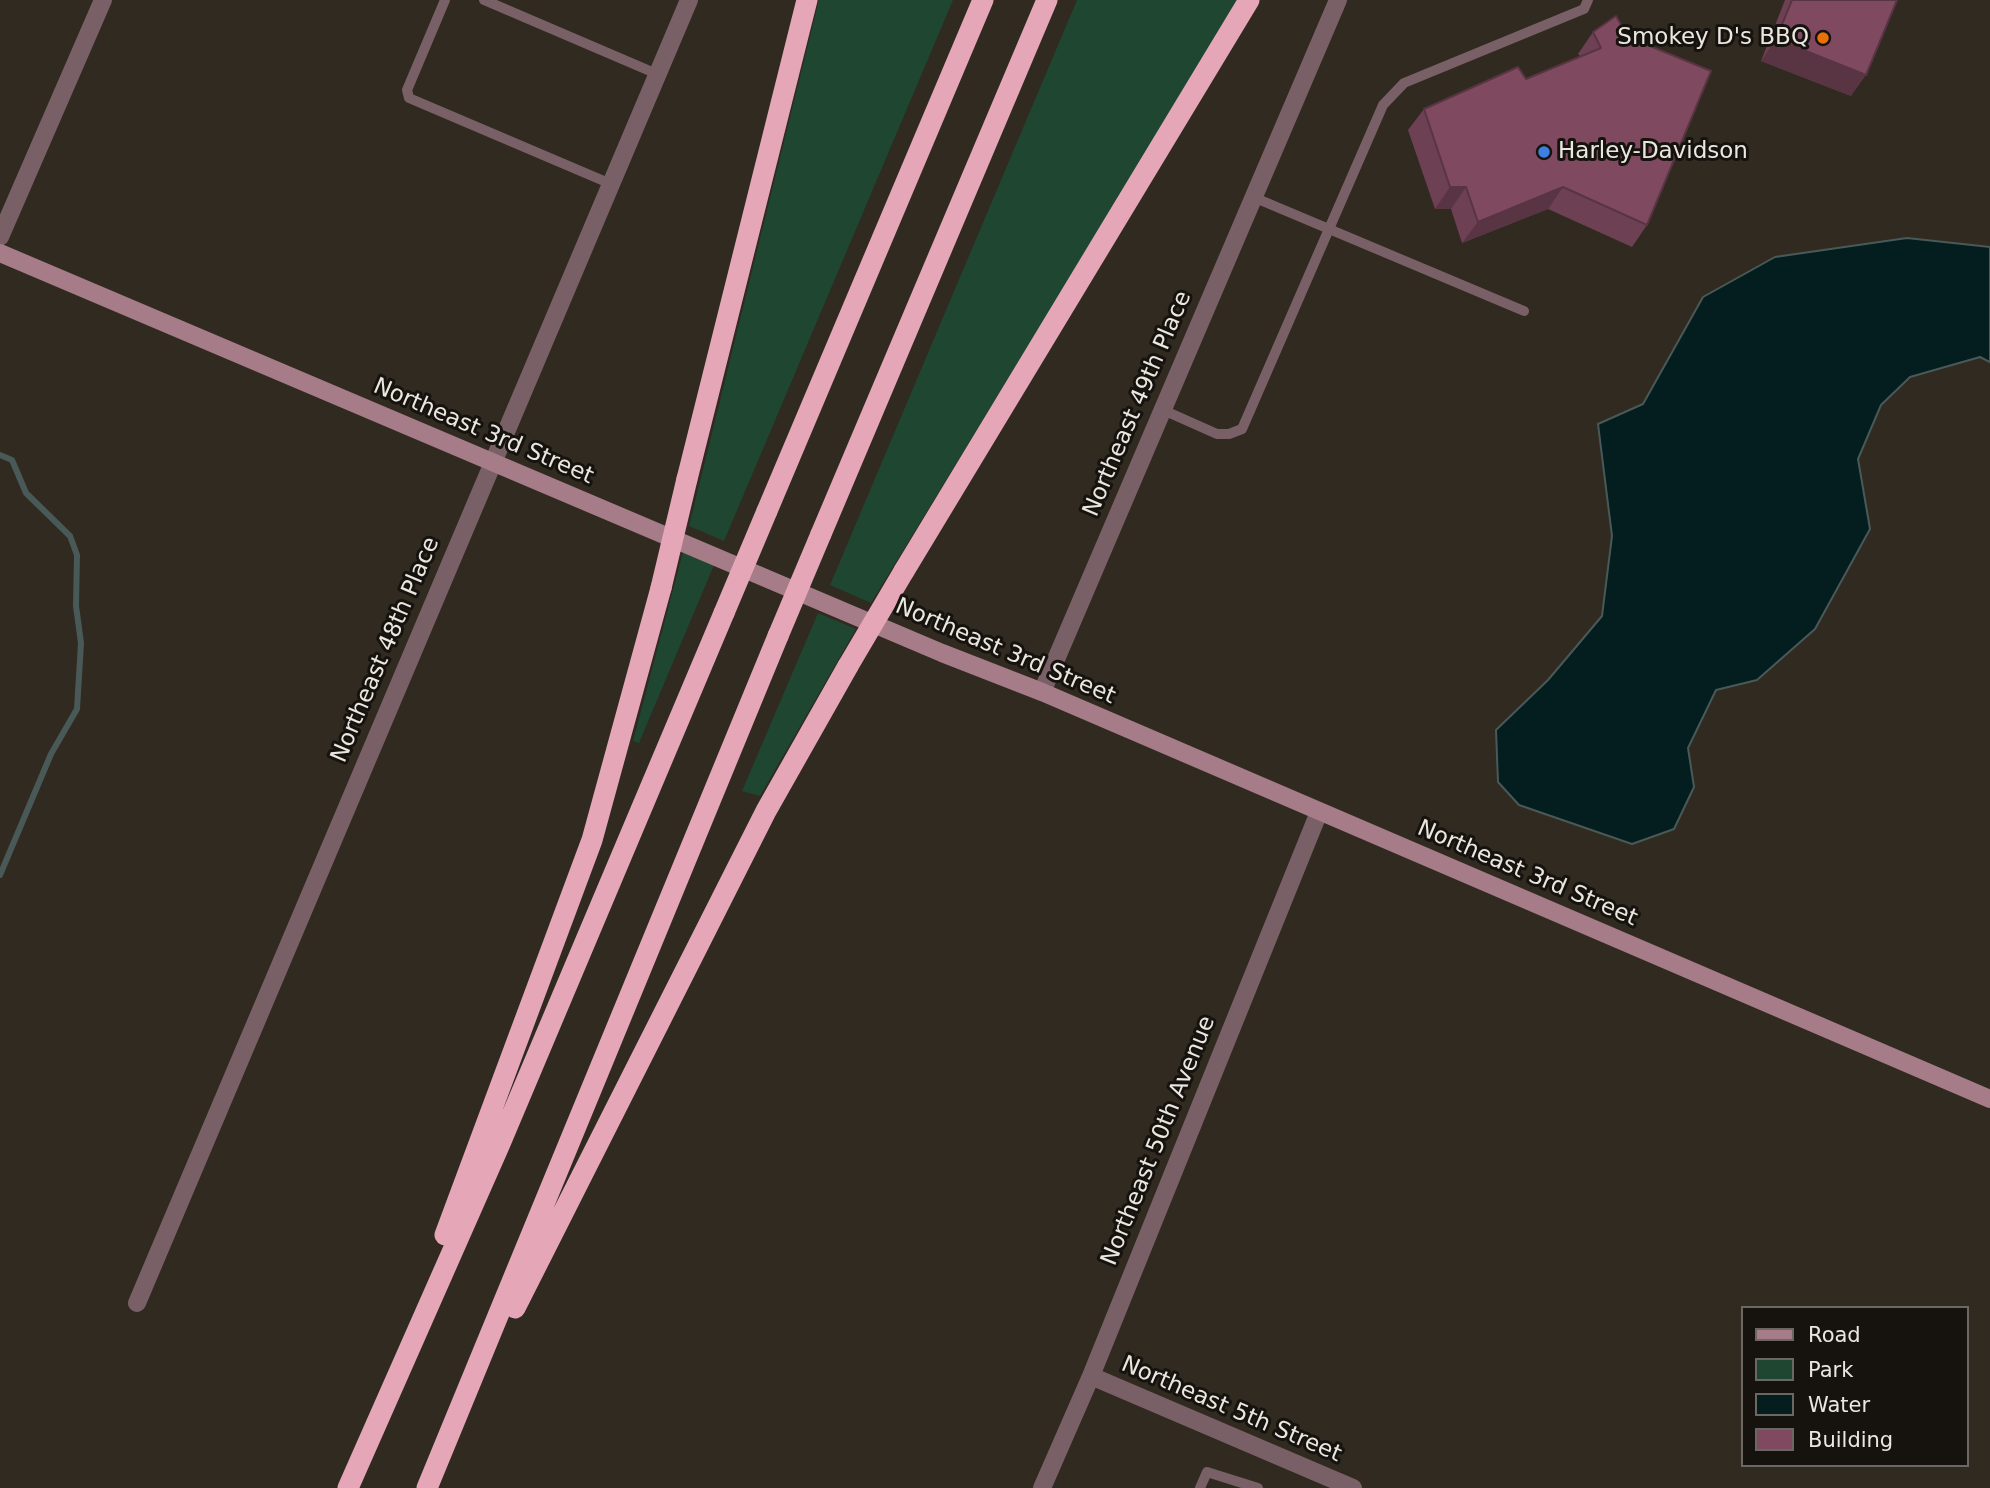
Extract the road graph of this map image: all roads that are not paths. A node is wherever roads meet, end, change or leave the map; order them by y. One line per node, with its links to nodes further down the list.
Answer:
1 (103, 0): 15 (street)
2 (445, 0): 12 (lane)
3 (484, 0): 11 (lane)
4 (807, 0): 25 (highway, bridge)
5 (983, 0): 25 (highway, bridge)
6 (1047, 0): 26 (highway, bridge)
7 (1250, 0): 26 (highway, bridge)
8 (1338, 0): 13 (street, Northeast 49th Place)
9 (1588, 0): 14 (lane)
10 (685, 8): 11 (street, Northeast 48th Place)
11 (657, 74): 12 (street, Northeast 48th Place)
12 (611, 184): 19 (street, Northeast 48th Place)
13 (1253, 197): 14 (lane); 18 (street, Northeast 49th Place)
14 (1329, 229): 17 (lane); 18 (lane)
15 (0, 237)
16 (0, 253): 19 (street, Northeast 3rd Street)
17 (1524, 311)
18 (1163, 410): 20 (street, Northeast 49th Place)
19 (492, 462): 20 (street, Northeast 3rd Street); 23 (street, Northeast 48th Place)
20 (1042, 692): 21 (street, Northeast 3rd Street)
21 (1319, 811): 22 (street, Northeast 3rd Street); 24 (street, Northeast 50th Avenue)
22 (1990, 1100)
23 (137, 1303)
24 (1091, 1376): 29 (street, Northeast 50th Avenue); 32 (street, Northeast 5th Street)
25 (369, 1441): 27 (highway)
26 (439, 1460): 28 (highway)
27 (348, 1488)
28 (427, 1488)
29 (1042, 1488)
30 (1200, 1488): 31 (lane)
31 (1258, 1488)
32 (1353, 1488)

